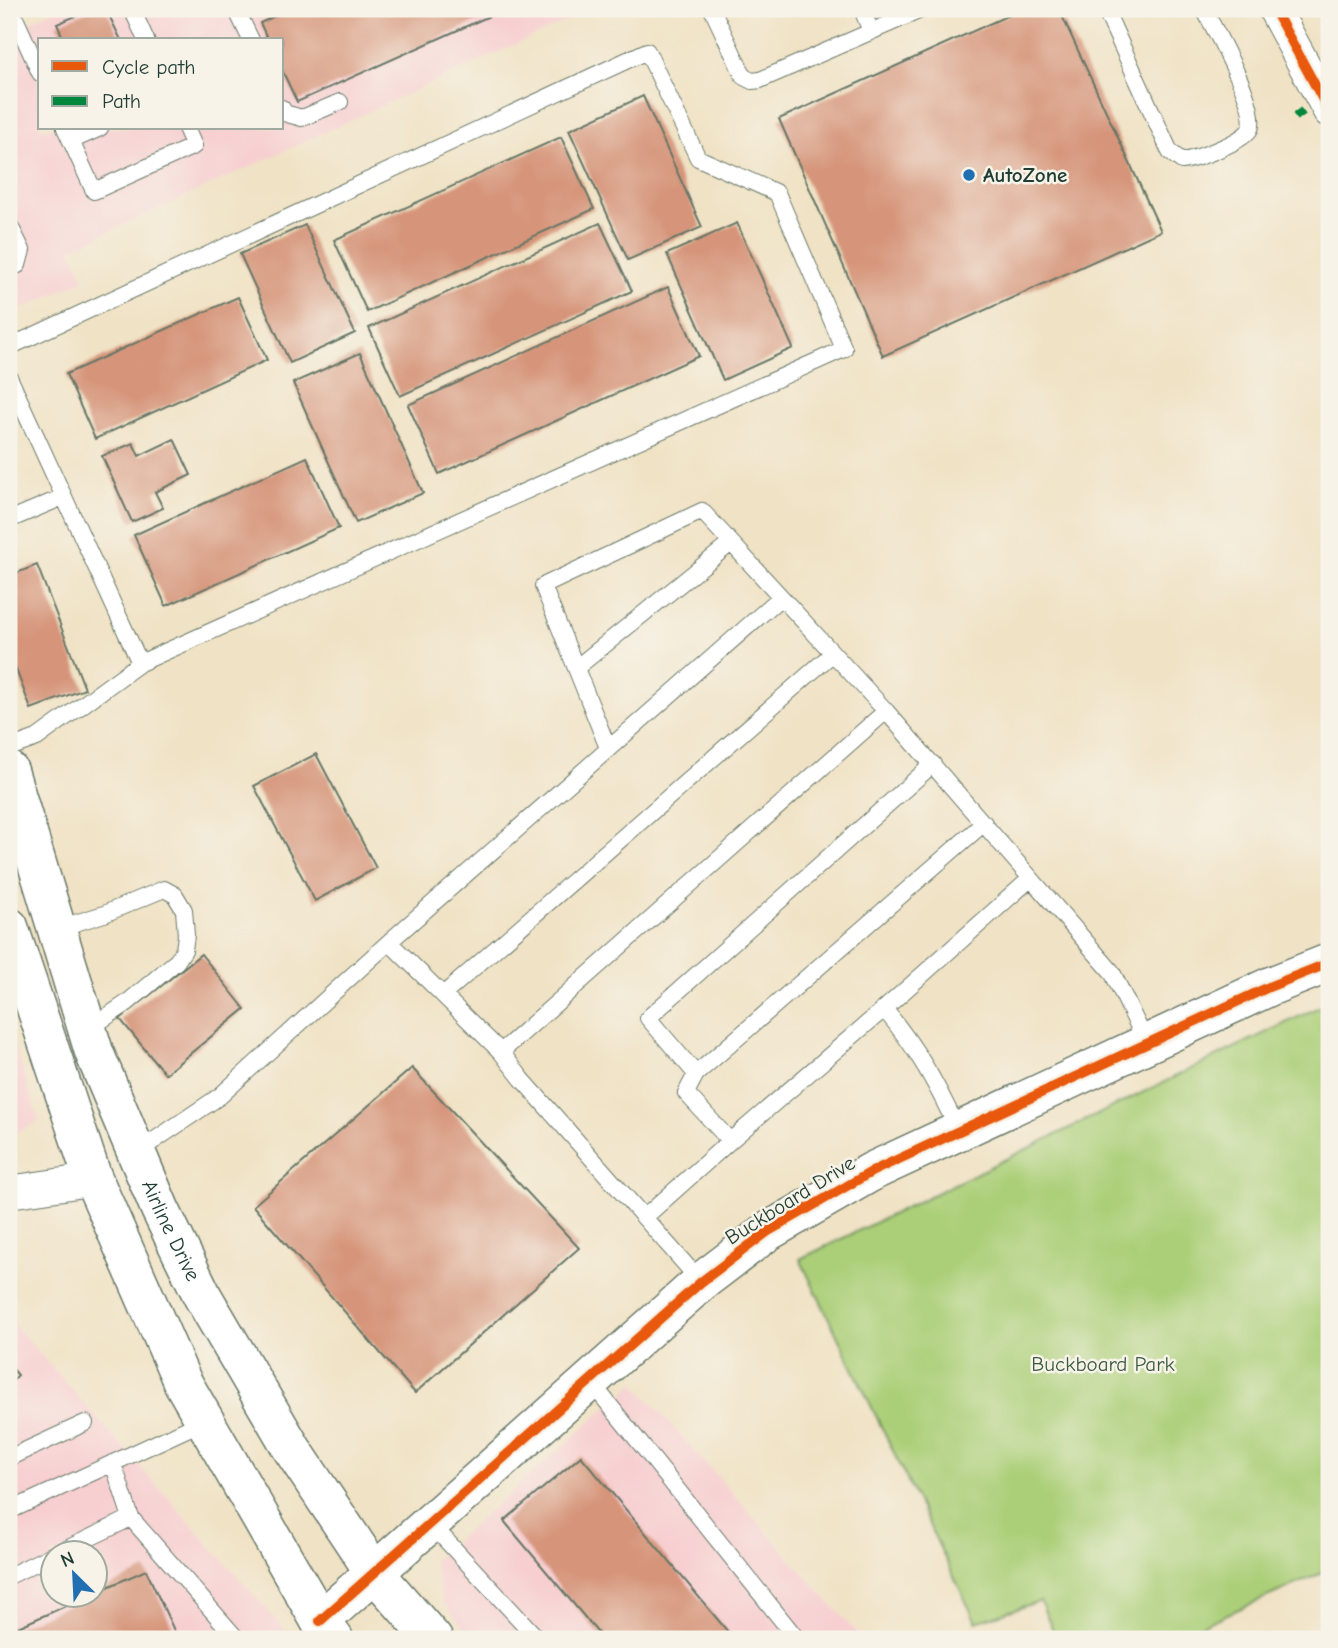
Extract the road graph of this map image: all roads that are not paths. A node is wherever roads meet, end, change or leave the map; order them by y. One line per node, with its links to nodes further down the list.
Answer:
1 (11, 9): 14 (lane)
2 (132, 9): 11 (lane)
3 (236, 9): 12 (lane)
4 (712, 9): 10 (lane)
5 (862, 9): 10 (lane)
6 (922, 9): 10 (lane)
7 (1105, 9): 8 (lane)
8 (1204, 9)
9 (1274, 9): 13 (street)
10 (871, 32)
11 (145, 38)
12 (250, 38)
13 (1318, 67): 16 (street)
14 (38, 69)
15 (340, 102): 17 (lane)
16 (1329, 111)
17 (284, 113)
18 (89, 130): 20 (lane)
19 (187, 130): 20 (lane)
20 (68, 134)
21 (9, 223): 22 (lane)
22 (9, 269)
23 (9, 347): 30 (lane)
24 (9, 377): 25 (lane)
25 (63, 497): 26 (lane); 30 (lane)
26 (9, 520)
27 (731, 543): 28 (lane); 31 (lane); 31 (lane)
28 (781, 597): 29 (lane); 34 (lane)
29 (832, 654): 32 (lane); 43 (lane)
30 (140, 663): 33 (lane)
31 (576, 668): 34 (lane)
32 (886, 711): 35 (lane); 47 (lane)
33 (9, 748)
34 (608, 748): 41 (lane)
35 (933, 764): 37 (lane); 48 (lane)
36 (9, 771): 40 (main road, Airline Drive)
37 (984, 823): 38 (lane); 48 (lane)
38 (1030, 878): 44 (lane); 46 (lane)
39 (9, 928): 52 (main road)
40 (56, 929): 45 (main road, Airline Drive); 45 (lane)
41 (389, 942): 43 (lane); 51 (lane)
42 (1329, 962): 46 (main road, Buckboard Drive)
43 (444, 994): 47 (lane)
44 (884, 1009): 49 (lane); 50 (lane)
45 (88, 1030): 51 (main road, Airline Drive)
46 (1147, 1044): 49 (main road, Buckboard Drive)
47 (502, 1052): 55 (lane)
48 (696, 1074): 50 (lane)
49 (959, 1132): 56 (main road, Buckboard Drive)
50 (730, 1141): 55 (lane)
51 (137, 1153): 54 (main road, Airline Drive)
52 (92, 1177): 53 (street); 54 (main road); 58 (main road)
53 (9, 1192)
54 (160, 1209): 67 (main road, Airline Drive)
55 (645, 1217): 56 (lane)
56 (701, 1282): 57 (main road, Buckboard Drive)
57 (591, 1382): 64 (main road, Buckboard Drive); 73 (lane)
58 (204, 1421): 61 (lane); 69 (main road)
59 (85, 1423): 60 (lane)
60 (9, 1458)
61 (113, 1463): 62 (lane); 63 (lane)
62 (9, 1511)
63 (131, 1518): 65 (lane); 70 (lane)
64 (430, 1523): 67 (main road, Buckboard Drive); 72 (lane)
65 (84, 1540)
66 (38, 1562): 68 (lane)
67 (374, 1572): 69 (main road, Buckboard Drive); 71 (main road, Airline Drive)
68 (9, 1576)
69 (327, 1630)
70 (237, 1639)
71 (433, 1639)
72 (538, 1639)
73 (797, 1639)

